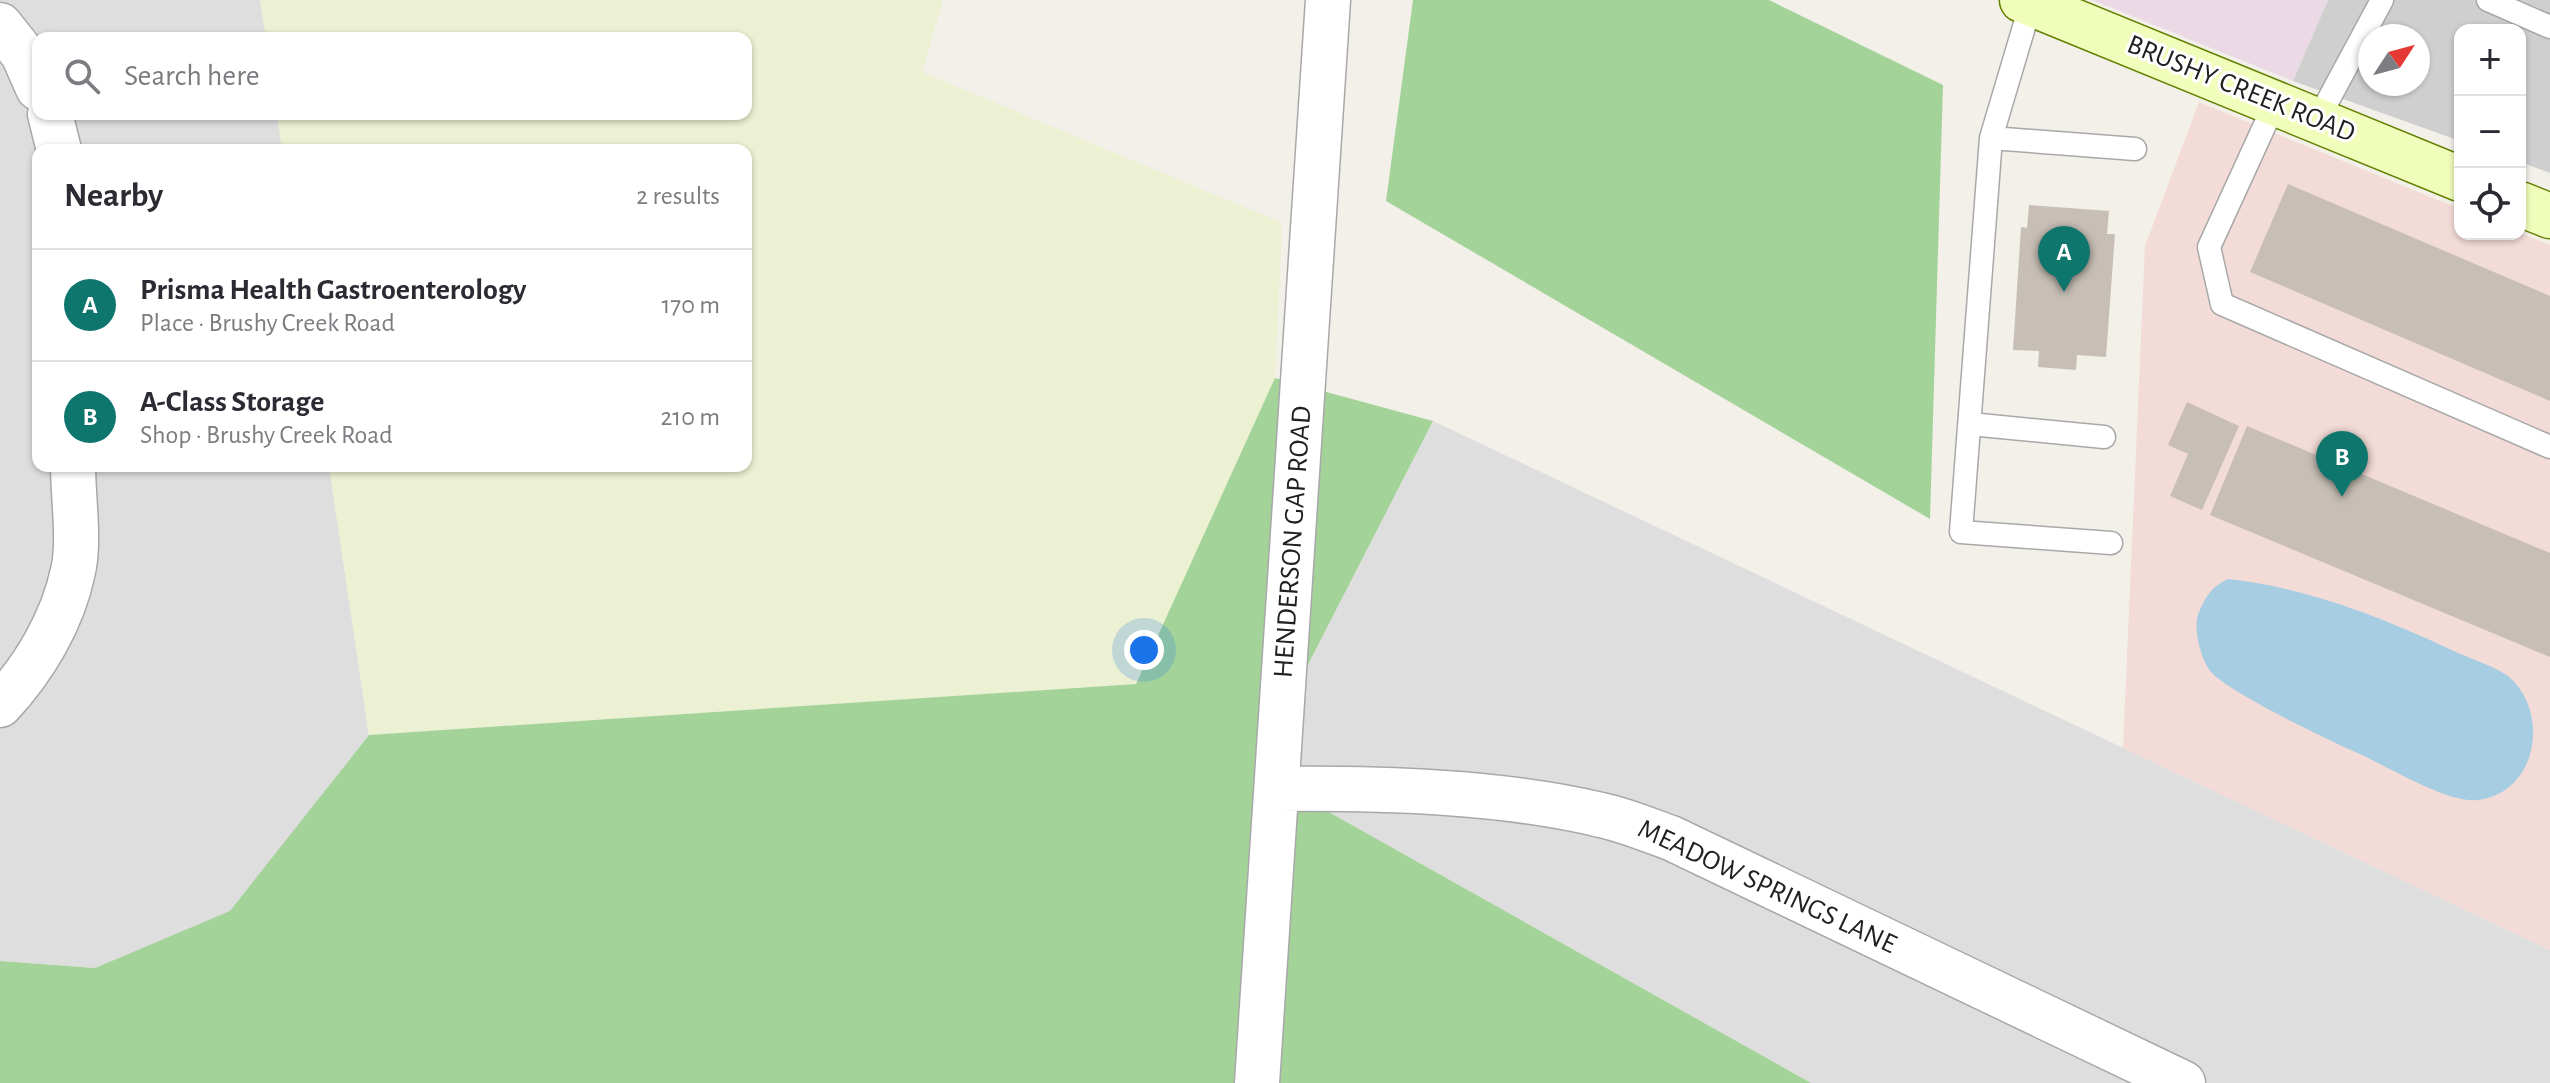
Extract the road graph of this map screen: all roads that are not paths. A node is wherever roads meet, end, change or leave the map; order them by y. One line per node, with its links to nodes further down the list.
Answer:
1 (1328, 0): 23 (street, HENDERSON GAP ROAD)
2 (2382, 0): 10 (lane)
3 (2488, 0): 6 (lane)
4 (2028, 1): 8 (main road, BRUSHY CREEK ROAD); 11 (lane)
5 (0, 25): 7 (street)
6 (2550, 27)
7 (32, 74)
8 (2275, 103): 10 (main road, BRUSHY CREEK ROAD); 19 (lane)
9 (52, 120): 12 (street)
10 (2317, 121): 14 (main road, BRUSHY CREEK ROAD)
11 (1991, 138): 13 (lane); 17 (lane)
12 (58, 144)
13 (2135, 149)
14 (2454, 177)
15 (2526, 206): 16 (main road)
16 (2550, 216)
17 (1970, 424): 18 (lane); 21 (lane)
18 (2104, 437)
19 (2550, 447)
20 (73, 472): 22 (street)
21 (2111, 543)
22 (0, 705)
23 (1277, 789): 24 (street, HENDERSON GAP ROAD); 25 (street, MEADOW SPRINGS LANE)
24 (1257, 1083)
25 (2183, 1083)

